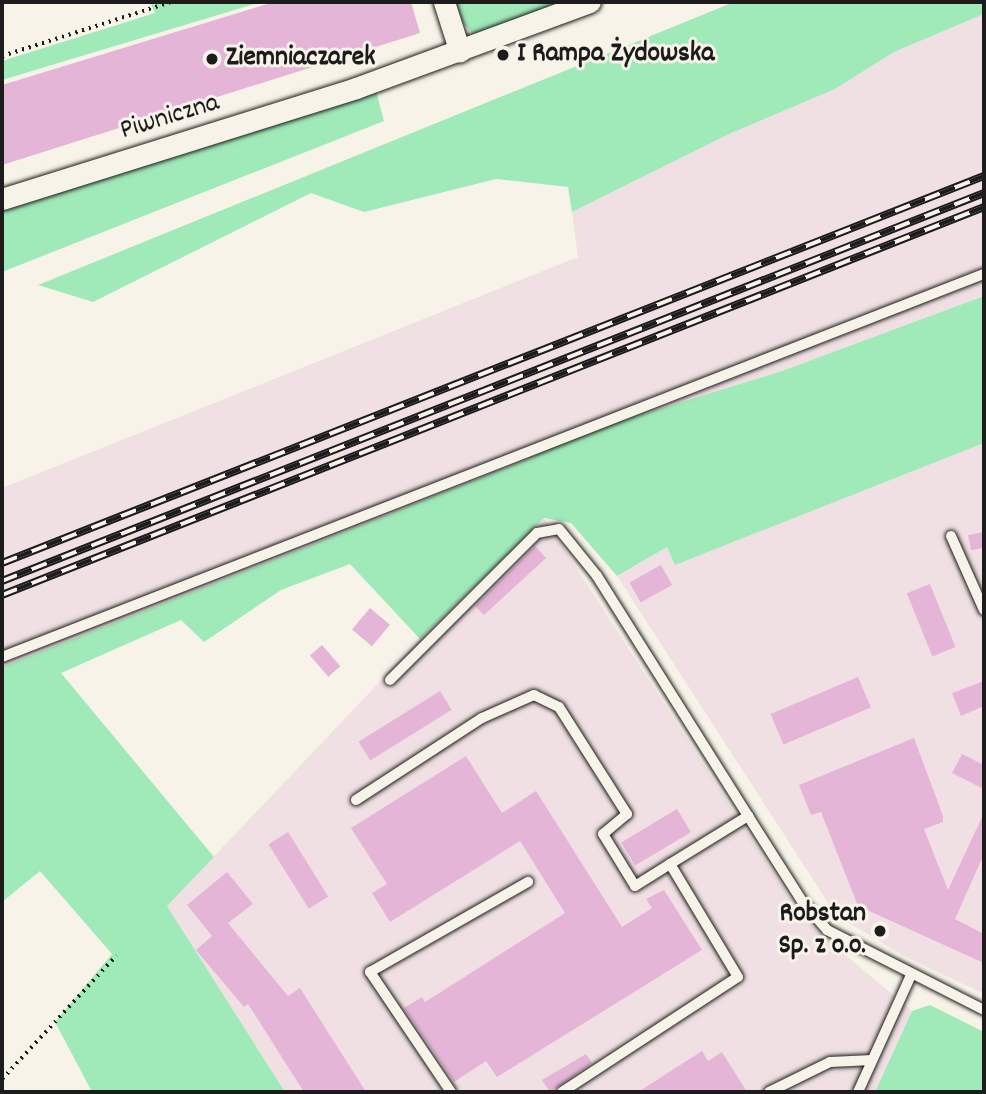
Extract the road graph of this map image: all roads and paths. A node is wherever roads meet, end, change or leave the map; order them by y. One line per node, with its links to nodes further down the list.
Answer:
1 (171, 2): 5 (path)
2 (444, 2): 4 (street)
3 (581, 4): 4 (street, Piwniczna)
4 (460, 52): 6 (street, Piwniczna)
5 (2, 56)
6 (2, 199)
7 (984, 274): 10 (lane)
8 (951, 536): 9 (lane)
9 (984, 610)
10 (2, 657)
11 (390, 680): 13 (lane)
12 (356, 800): 14 (lane)
13 (748, 816): 14 (lane); 17 (lane)
14 (670, 864): 22 (lane)
15 (528, 881): 21 (lane)
16 (116, 956): 20 (path)
17 (911, 975): 18 (lane); 19 (lane)
18 (984, 1010)
19 (872, 1060): 23 (lane); 24 (lane)
20 (2, 1079)
21 (451, 1092)
22 (562, 1092)
23 (769, 1092)
24 (858, 1092)

